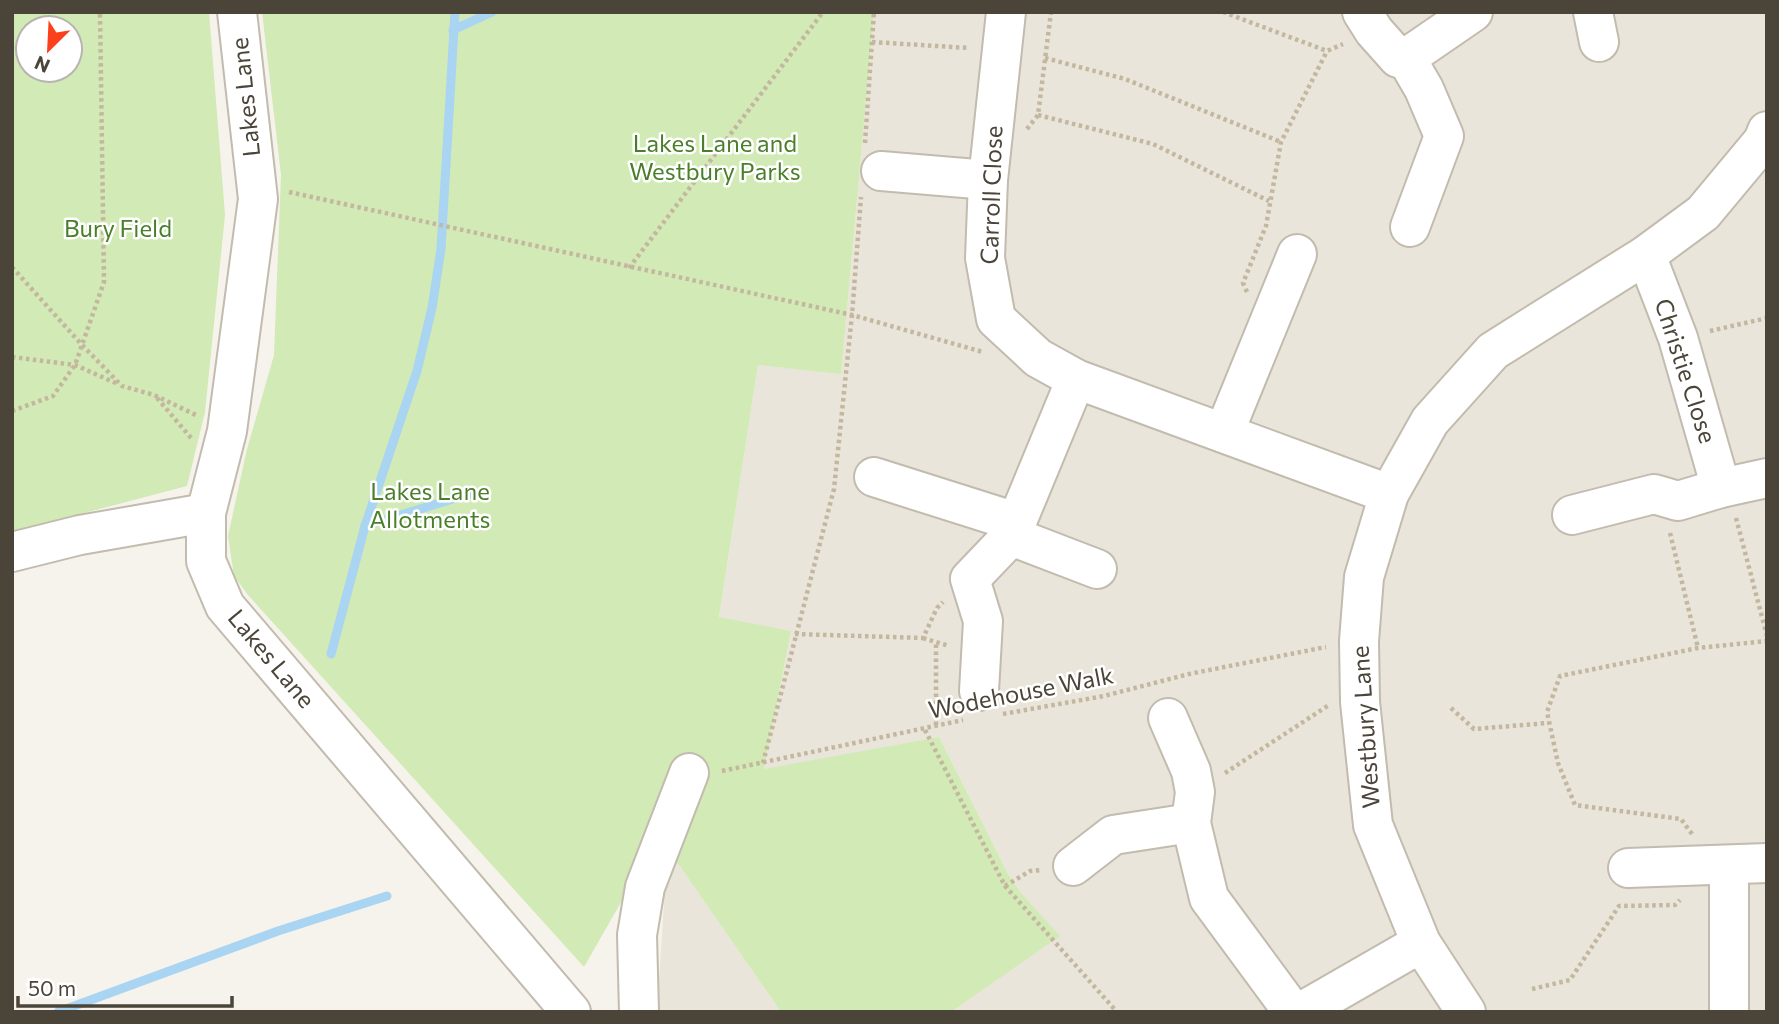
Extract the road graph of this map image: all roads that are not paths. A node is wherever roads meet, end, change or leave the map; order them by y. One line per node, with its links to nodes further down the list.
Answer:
1 (237, 12): 18 (street, Lakes Lane)
2 (1006, 12): 8 (street, Carroll Close)
3 (1456, 17): 5 (street)
4 (1368, 22): 5 (street)
5 (1415, 74): 9 (street)
6 (1767, 131): 11 (street, Westbury Lane)
7 (869, 172): 8 (street)
8 (988, 180): 12 (street, Carroll Close)
9 (1410, 227)
10 (1297, 254): 13 (street)
11 (1646, 255): 16 (street, Christie Close); 17 (street, Westbury Lane)
12 (1076, 379): 13 (street, Carroll Close); 20 (street)
13 (1224, 433): 17 (street, Carroll Close)
14 (874, 477): 20 (street)
15 (1767, 478): 16 (street)
16 (1724, 487): 19 (street)
17 (1389, 494): 31 (street, Westbury Lane)
18 (206, 513): 21 (street); 32 (street, Lakes Lane)
19 (1572, 514)
20 (1014, 529): 22 (street); 23 (street)
21 (12, 552)
22 (1097, 569)
23 (982, 708)
24 (1168, 719): 26 (street)
25 (689, 773): 33 (street)
26 (1192, 795): 29 (street); 34 (street)
27 (1767, 863): 28 (street)
28 (1721, 865): 30 (street); 37 (street)
29 (1073, 866)
30 (1628, 868)
31 (1421, 943): 35 (street); 36 (street, Westbury Lane)
32 (571, 1012)
33 (639, 1012)
34 (1293, 1012)
35 (1301, 1012)
36 (1466, 1012)
37 (1729, 1012)

